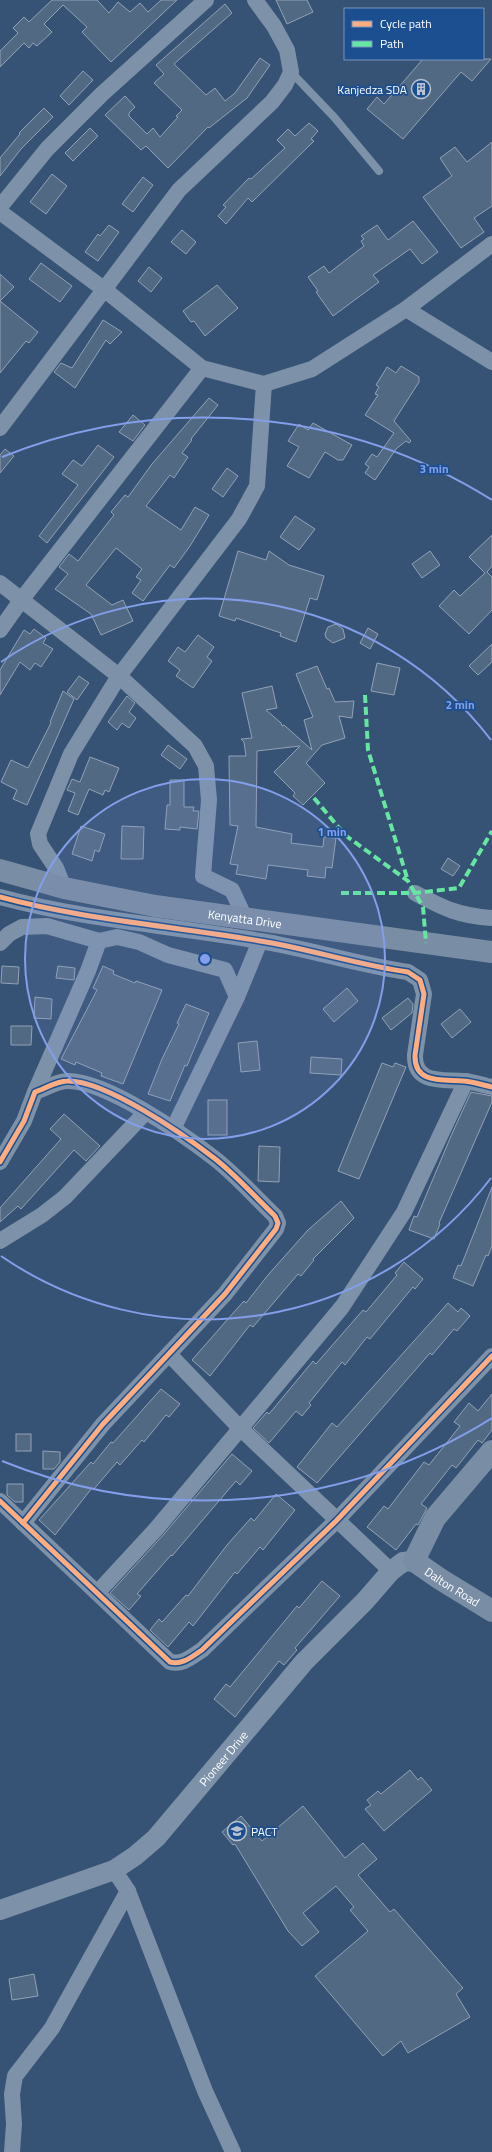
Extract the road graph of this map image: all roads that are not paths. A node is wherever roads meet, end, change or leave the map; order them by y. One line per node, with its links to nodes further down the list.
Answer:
1 (206, 0): 5 (street)
2 (255, 0): 3 (street)
3 (291, 72): 4 (lane); 8 (street)
4 (379, 171)
5 (0, 207)
6 (0, 212): 8 (street)
7 (492, 244): 9 (street)
8 (105, 290): 11 (street); 13 (street)
9 (406, 309): 10 (street); 12 (street)
10 (492, 362)
11 (202, 368): 12 (street); 15 (street)
12 (264, 384): 17 (street)
13 (0, 428)
14 (0, 583): 15 (street)
15 (22, 599): 16 (street); 17 (street)
16 (0, 630)
17 (119, 676): 19 (street); 22 (street)
18 (0, 870): 19 (main road, Kenyatta Drive)
19 (64, 888): 22 (main road, Kenyatta Drive)
20 (415, 893): 23 (street)
21 (0, 897): 25 (street)
22 (244, 918): 27 (main road, Kenyatta Drive)
23 (492, 918)
24 (99, 941): 26 (street); 28 (street); 31 (street)
25 (260, 941): 28 (street); 29 (street)
26 (0, 943)
27 (492, 952)
28 (237, 997): 33 (street)
29 (466, 1081): 30 (street); 38 (street)
30 (492, 1087)
31 (35, 1092): 32 (street); 34 (street)
32 (145, 1113): 33 (street); 35 (street)
33 (173, 1129): 36 (street)
34 (0, 1162)
35 (0, 1241)
36 (169, 1354): 38 (street); 42 (street)
37 (492, 1356): 41 (street)
38 (240, 1427): 41 (street); 45 (street)
39 (492, 1451): 43 (main road)
40 (0, 1501): 42 (street)
41 (336, 1521): 44 (street); 45 (street)
42 (23, 1523): 45 (street)
43 (414, 1560): 44 (street, Pioneer Drive); 46 (main road, Dalton Road)
44 (391, 1571): 47 (street, Pioneer Drive)
45 (98, 1592)
46 (492, 1611)
47 (114, 1870): 48 (street); 49 (street, Pioneer Drive)
48 (128, 1891): 50 (street); 51 (street)
49 (0, 1910)
50 (12, 2152)
51 (233, 2152)

